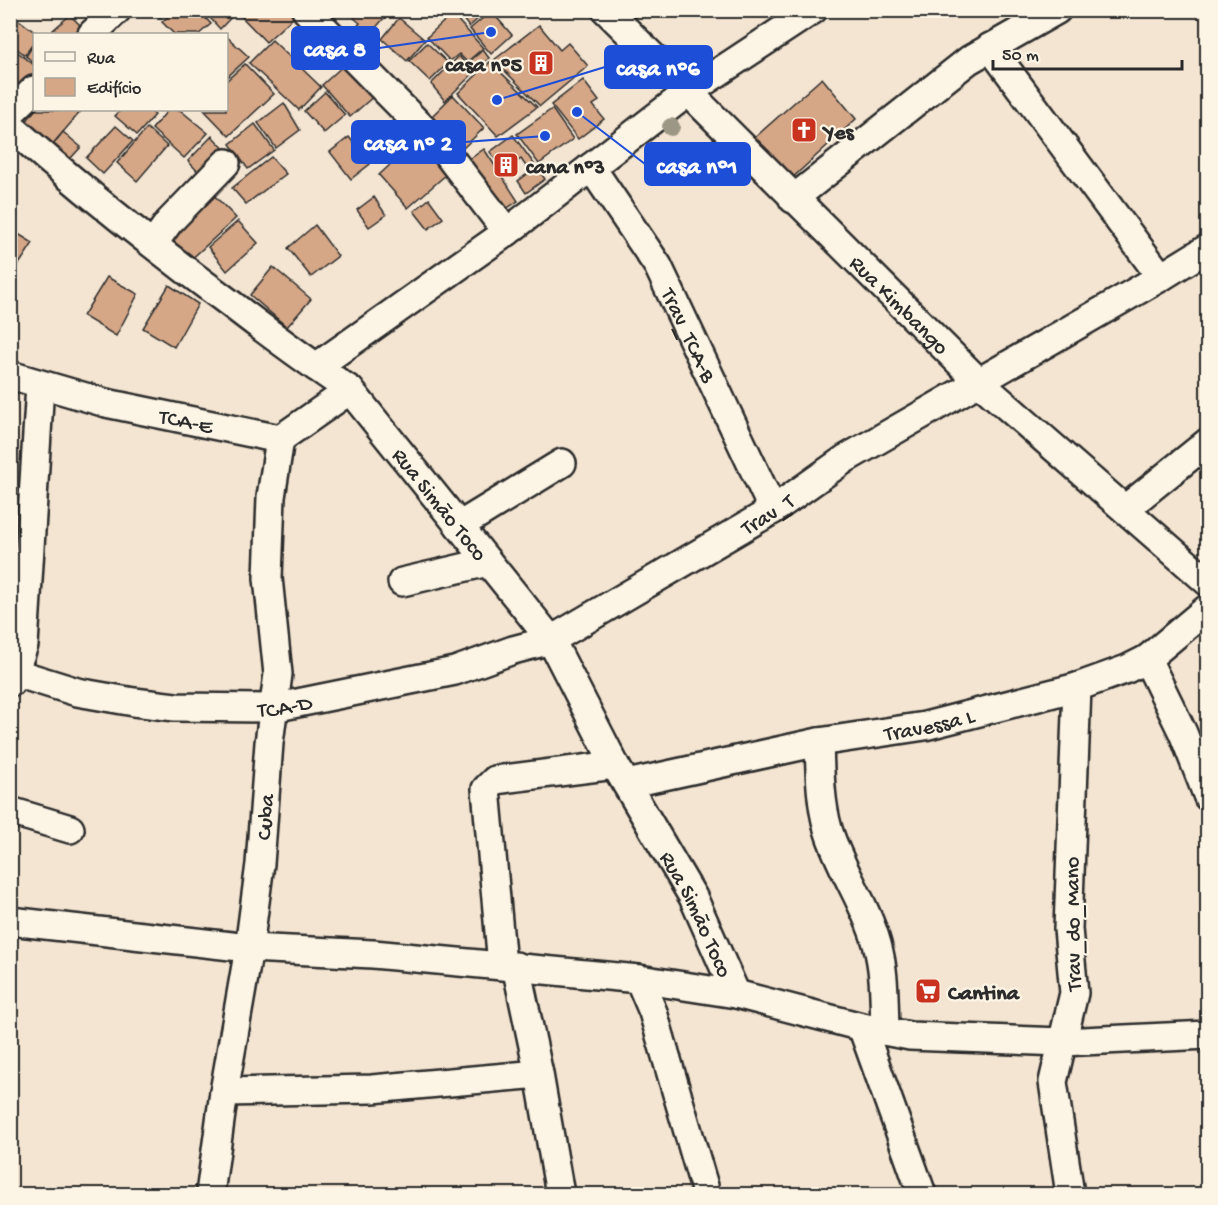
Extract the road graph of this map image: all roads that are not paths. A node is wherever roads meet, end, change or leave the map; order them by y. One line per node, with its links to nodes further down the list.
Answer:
1 (117, 10): 6 (street)
2 (306, 10): 15 (street)
3 (606, 10): 9 (street, Rua Kimbango)
4 (813, 10): 9 (street)
5 (1057, 10): 7 (street)
6 (93, 33)
7 (990, 47): 14 (street); 18 (street)
8 (33, 91): 10 (street)
9 (687, 93): 13 (street); 14 (street, Rua Kimbango)
10 (10, 113)
11 (10, 126): 16 (street, Rua Simão Toco)
12 (226, 163): 16 (street)
13 (591, 167): 15 (street); 27 (street, Trav_TCA-B)
14 (793, 199): 21 (street, Rua Kimbango)
15 (507, 232): 19 (street)
16 (153, 244): 19 (street, Rua Simão Toco)
17 (1208, 248): 18 (street, Trav_T)
18 (1161, 277): 21 (street, Trav_T)
19 (316, 368): 23 (street, Rua Simão Toco)
20 (10, 375): 22 (street, TCA-E)
21 (979, 382): 27 (street, Trav_T); 28 (street, Rua Kimbango)
22 (40, 385): 24 (street, TCA-E); 36 (street)
23 (350, 390): 24 (street); 29 (street, Rua Simão Toco)
24 (280, 438): 38 (street, Cuba)
25 (1208, 441): 28 (street)
26 (562, 463): 29 (street)
27 (773, 510): 34 (street, Trav_T)
28 (1125, 510): 32 (street, Rua Kimbango)
29 (459, 526): 30 (street, Rua Simão Toco)
30 (488, 561): 31 (street); 34 (street, Rua Simão Toco)
31 (402, 582)
32 (1208, 582)
33 (1208, 608): 35 (street, Travessa L)
34 (551, 640): 38 (street, TCA-D); 40 (street, Rua Simão Toco)
35 (1147, 658): 37 (street, Travessa L); 41 (street)
36 (13, 678): 38 (street, TCA-D)
37 (1077, 687): 39 (street, Travessa L); 51 (street, Trav_do_Mano)
38 (273, 708): 45 (street, Cuba)
39 (819, 742): 40 (street, Travessa L); 49 (street)
40 (621, 775): 46 (street, Travessa L); 48 (street, Rua Simão Toco)
41 (1208, 797)
42 (10, 812): 43 (street)
43 (70, 829)
44 (10, 921): 45 (street)
45 (249, 948): 46 (street); 53 (street, Cuba)
46 (509, 966): 47 (street); 52 (street)
47 (639, 979): 48 (street); 54 (street)
48 (736, 994): 49 (street)
49 (873, 1029): 51 (street); 57 (street)
50 (1208, 1035): 51 (street)
51 (1062, 1042): 58 (street, Trav_do_Mano)
52 (538, 1074): 53 (street); 56 (street)
53 (224, 1092): 55 (street, Cuba)
54 (704, 1186)
55 (210, 1194)
56 (560, 1194)
57 (922, 1194)
58 (1070, 1194)

